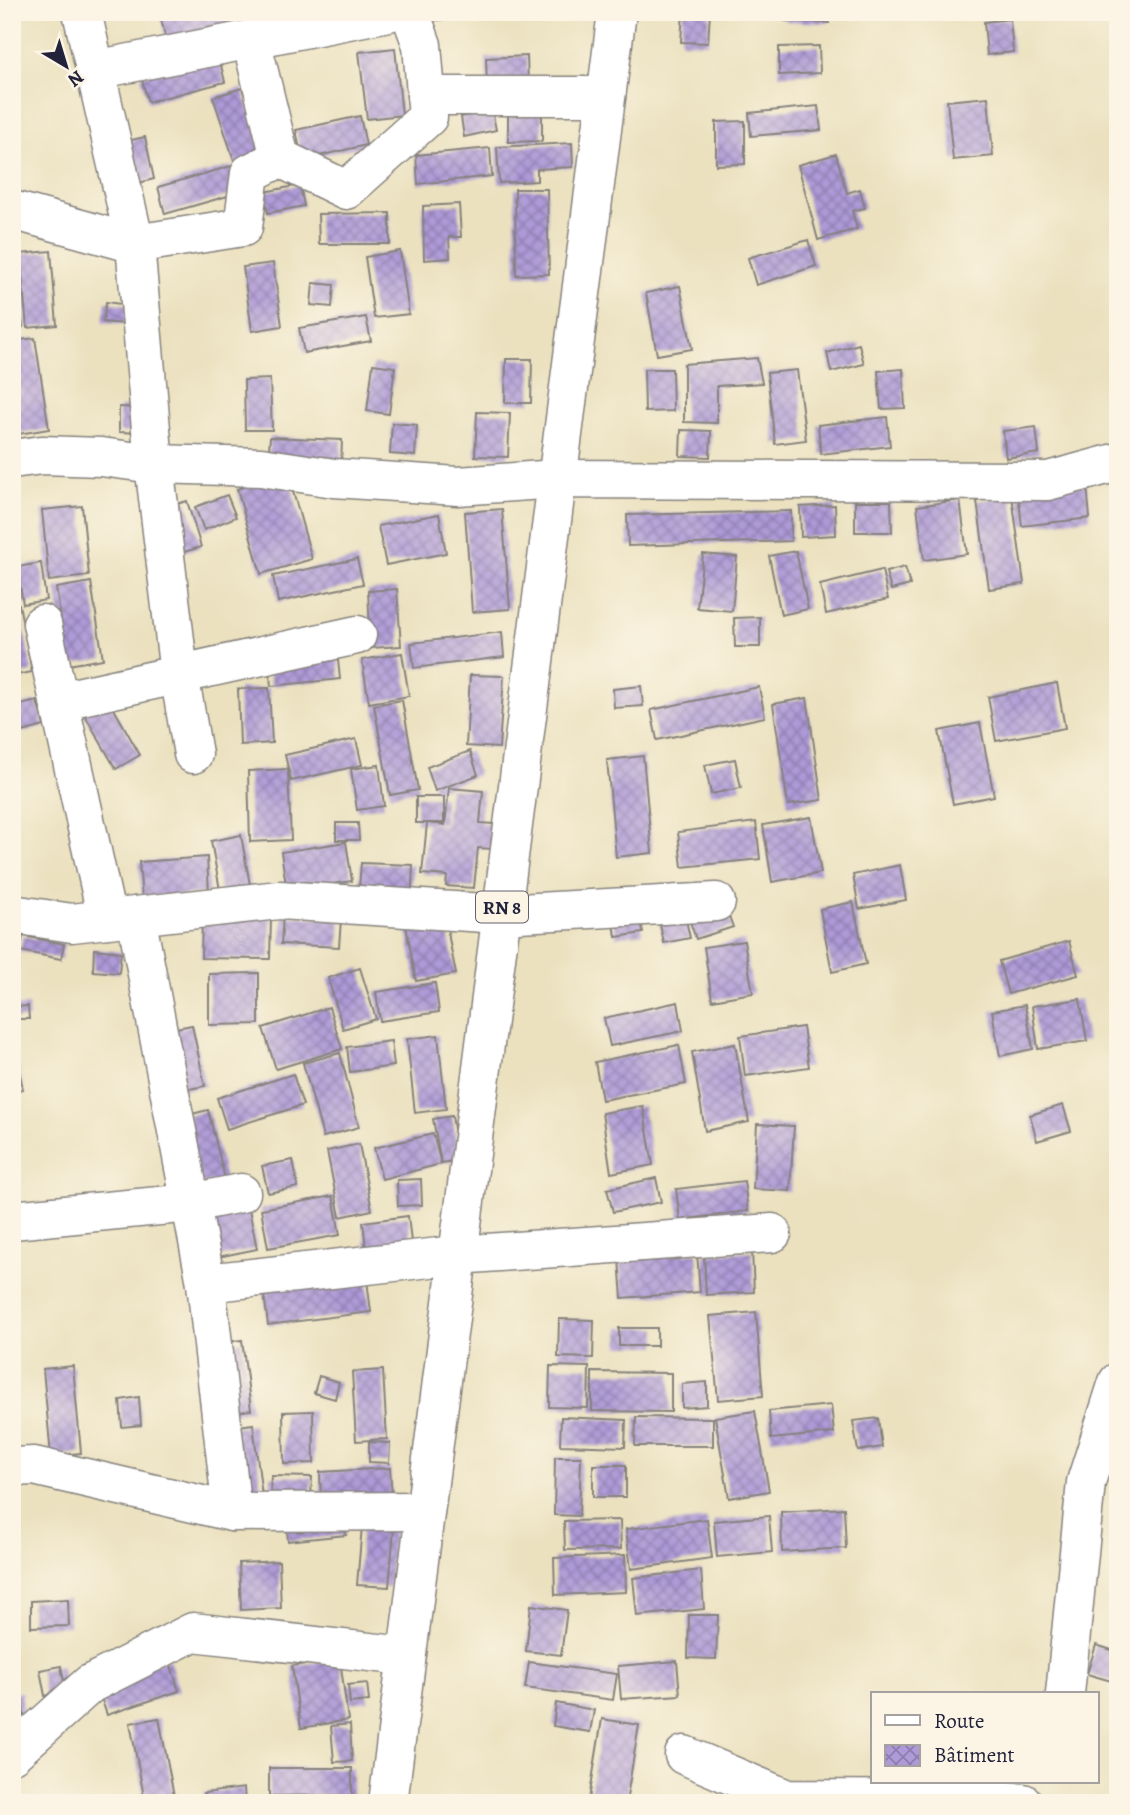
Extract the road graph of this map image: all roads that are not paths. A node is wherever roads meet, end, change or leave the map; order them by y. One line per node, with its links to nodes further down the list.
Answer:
1 (82, 12): 6 (street)
2 (389, 12): 5 (street)
3 (410, 12): 7 (street)
4 (617, 12): 8 (street, RN 8)
5 (251, 39): 6 (street); 9 (street)
6 (95, 69): 11 (street)
7 (426, 96): 8 (street); 9 (street)
8 (606, 96): 15 (street, RN 8)
9 (280, 158): 11 (street)
10 (12, 210): 11 (street)
11 (135, 244): 14 (street)
12 (12, 459): 14 (street)
13 (1118, 462): 15 (street)
14 (155, 464): 15 (street); 18 (street)
15 (557, 479): 23 (street, RN 8)
16 (42, 624): 19 (street)
17 (357, 635): 18 (street)
18 (179, 674): 19 (street); 20 (street)
19 (59, 701): 24 (street)
20 (192, 754)
21 (716, 902): 23 (street)
22 (12, 914): 24 (street)
23 (501, 914): 24 (street); 30 (street, RN 8)
24 (105, 920): 25 (street); 27 (street)
25 (12, 937)
26 (240, 1193): 27 (street)
27 (191, 1203): 28 (street); 31 (street)
28 (12, 1220)
29 (772, 1233): 30 (street)
30 (457, 1255): 31 (street); 34 (street, RN 8)
31 (206, 1283): 35 (street)
32 (1118, 1382): 37 (street)
33 (12, 1466): 35 (street)
34 (425, 1511): 35 (street); 36 (street, RN 8)
35 (232, 1512)
36 (405, 1656): 38 (street); 41 (street, RN 8)
37 (1065, 1692)
38 (12, 1754)
39 (684, 1755): 40 (street)
40 (1009, 1797)
41 (388, 1803)

